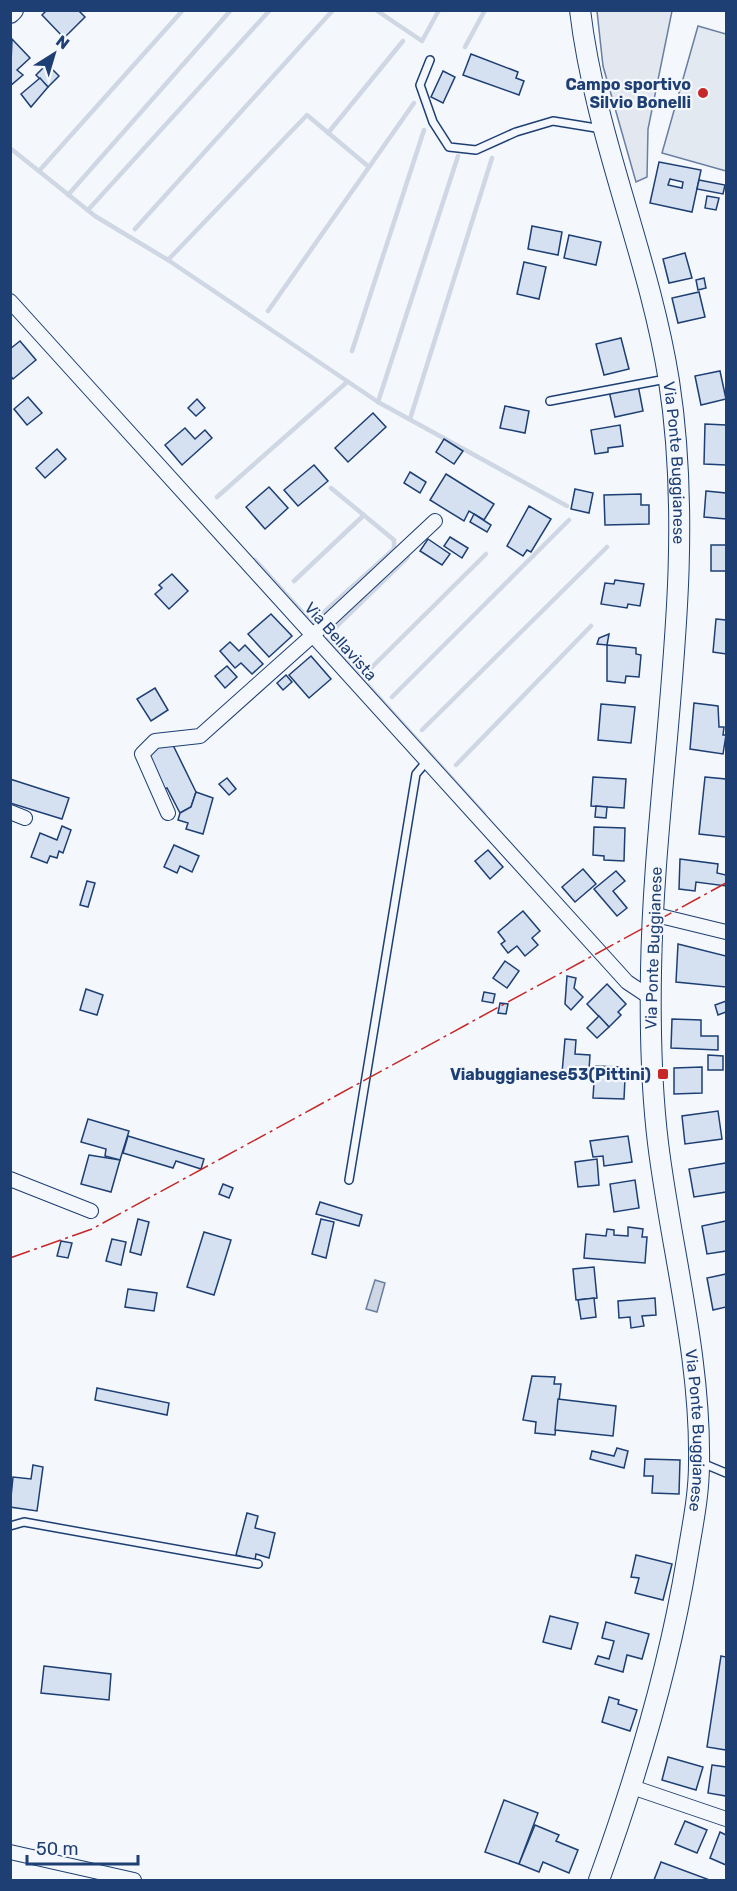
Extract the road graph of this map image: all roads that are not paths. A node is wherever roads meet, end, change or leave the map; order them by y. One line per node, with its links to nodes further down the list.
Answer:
1 (580, 10): 3 (main road, Via Ponte Buggianese)
2 (430, 60): 3 (lane)
3 (604, 129): 5 (main road, Via Ponte Buggianese)
4 (10, 301): 8 (street, Via Bellavista)
5 (669, 379): 6 (lane); 13 (main road, Via Ponte Buggianese)
6 (550, 400)
7 (435, 521): 8 (street)
8 (313, 635): 9 (street, Via Bellavista); 11 (street)
9 (426, 761): 15 (street, Via Bellavista); 17 (lane)
10 (10, 812): 12 (street)
11 (168, 813)
12 (25, 818)
13 (652, 914): 14 (street); 15 (main road, Via Ponte Buggianese)
14 (726, 932)
15 (651, 999): 19 (main road, Via Ponte Buggianese)
16 (10, 1179): 18 (street)
17 (350, 1180)
18 (91, 1210)
19 (699, 1462): 20 (lane); 23 (main road, Via Ponte Buggianese)
20 (726, 1473)
21 (10, 1526): 22 (lane)
22 (258, 1564)
23 (632, 1787): 24 (street); 27 (main road, Via Ponte Buggianese)
24 (726, 1819)
25 (10, 1852): 26 (street)
26 (134, 1881)
27 (599, 1881)

